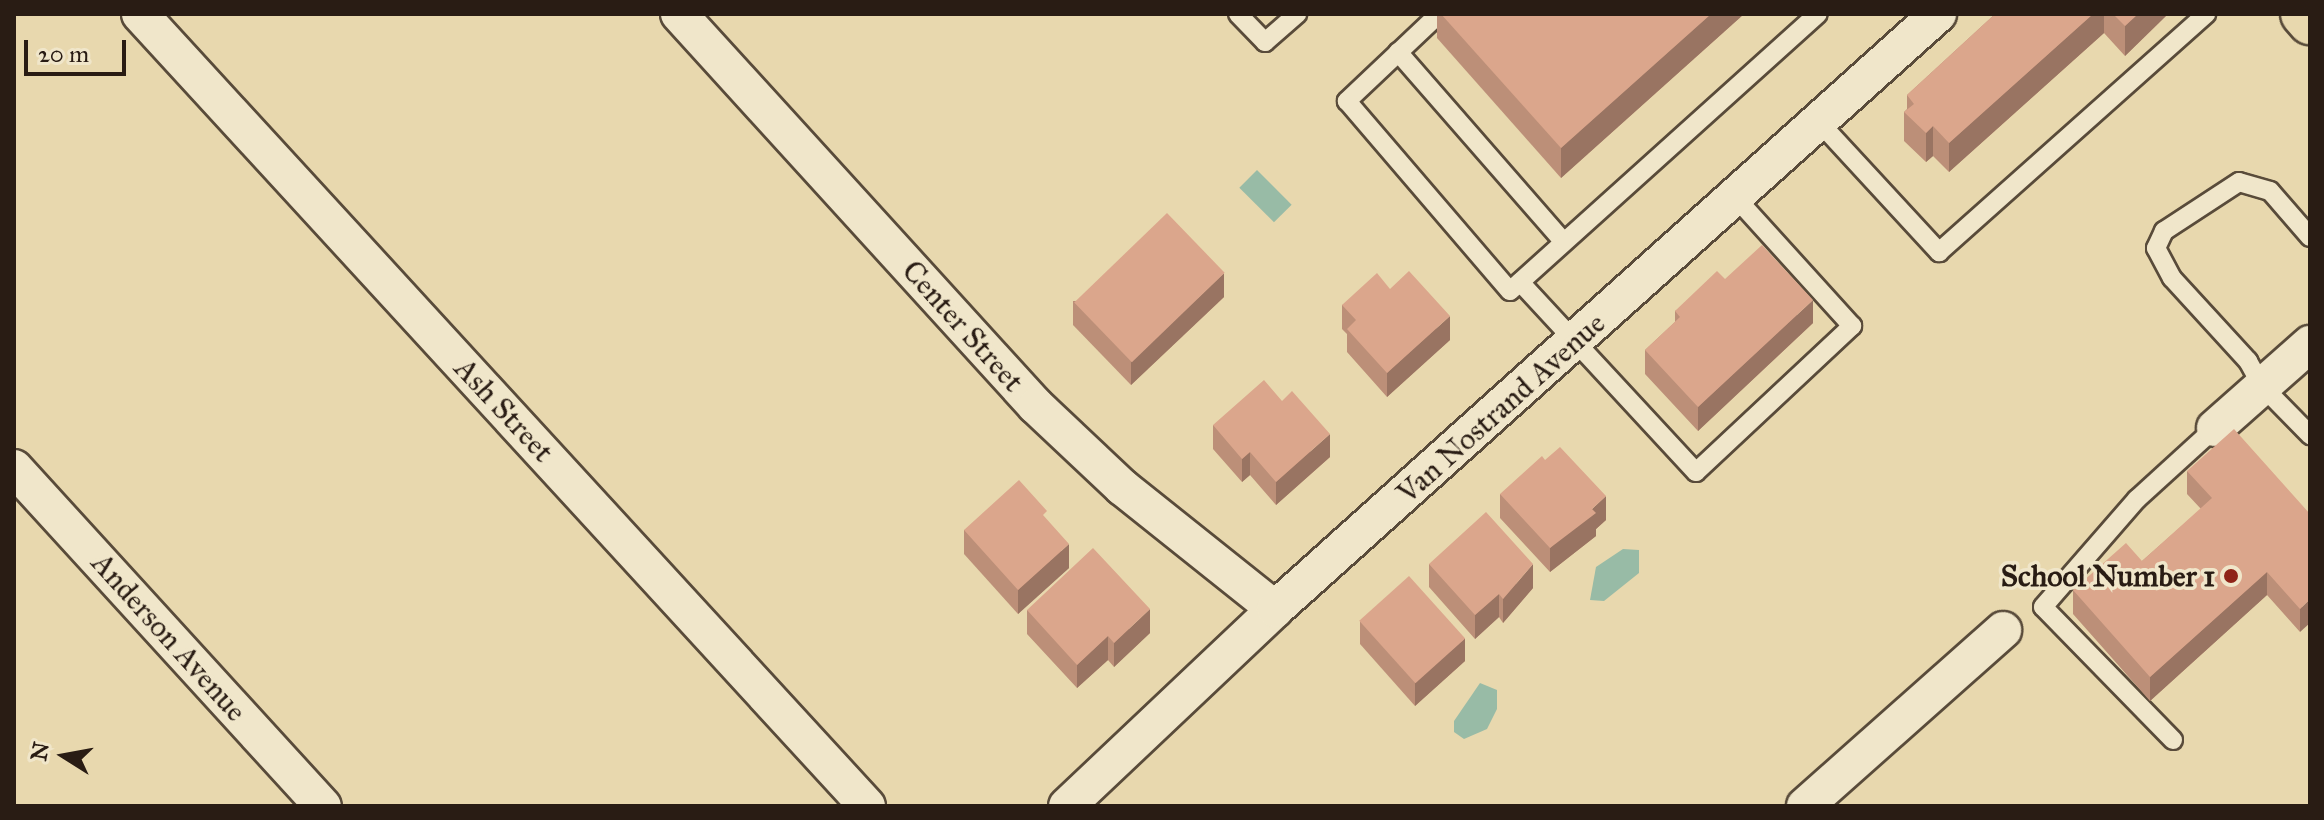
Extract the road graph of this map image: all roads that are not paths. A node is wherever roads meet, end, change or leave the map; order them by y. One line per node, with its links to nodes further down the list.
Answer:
1 (140, 14): 27 (street, Ash Street)
2 (679, 14): 23 (street, Center Street)
3 (1238, 14): 4 (lane)
4 (1297, 14)
5 (1439, 14): 11 (lane)
6 (1818, 14): 15 (lane)
7 (1938, 14): 12 (street, Van Nostrand Avenue)
8 (2206, 14): 12 (lane)
9 (2303, 14): 10 (main road)
10 (2310, 22)
11 (1398, 52): 15 (lane); 16 (lane)
12 (1820, 123): 13 (street, Van Nostrand Avenue)
13 (1737, 199): 17 (street, Van Nostrand Avenue); 17 (lane)
14 (2310, 237): 19 (lane)
15 (1564, 242): 16 (lane)
16 (1520, 282): 17 (lane)
17 (1573, 343): 23 (street, Van Nostrand Avenue)
18 (2308, 350): 19 (street)
19 (2262, 386): 20 (street); 21 (lane)
20 (2215, 428): 25 (lane)
21 (2310, 435)
22 (14, 468): 26 (street, Anderson Avenue)
23 (1275, 609): 28 (street, Van Nostrand Avenue)
24 (2003, 630): 29 (street)
25 (2173, 740)
26 (323, 806)
27 (867, 806)
28 (1067, 806)
29 (1805, 806)

